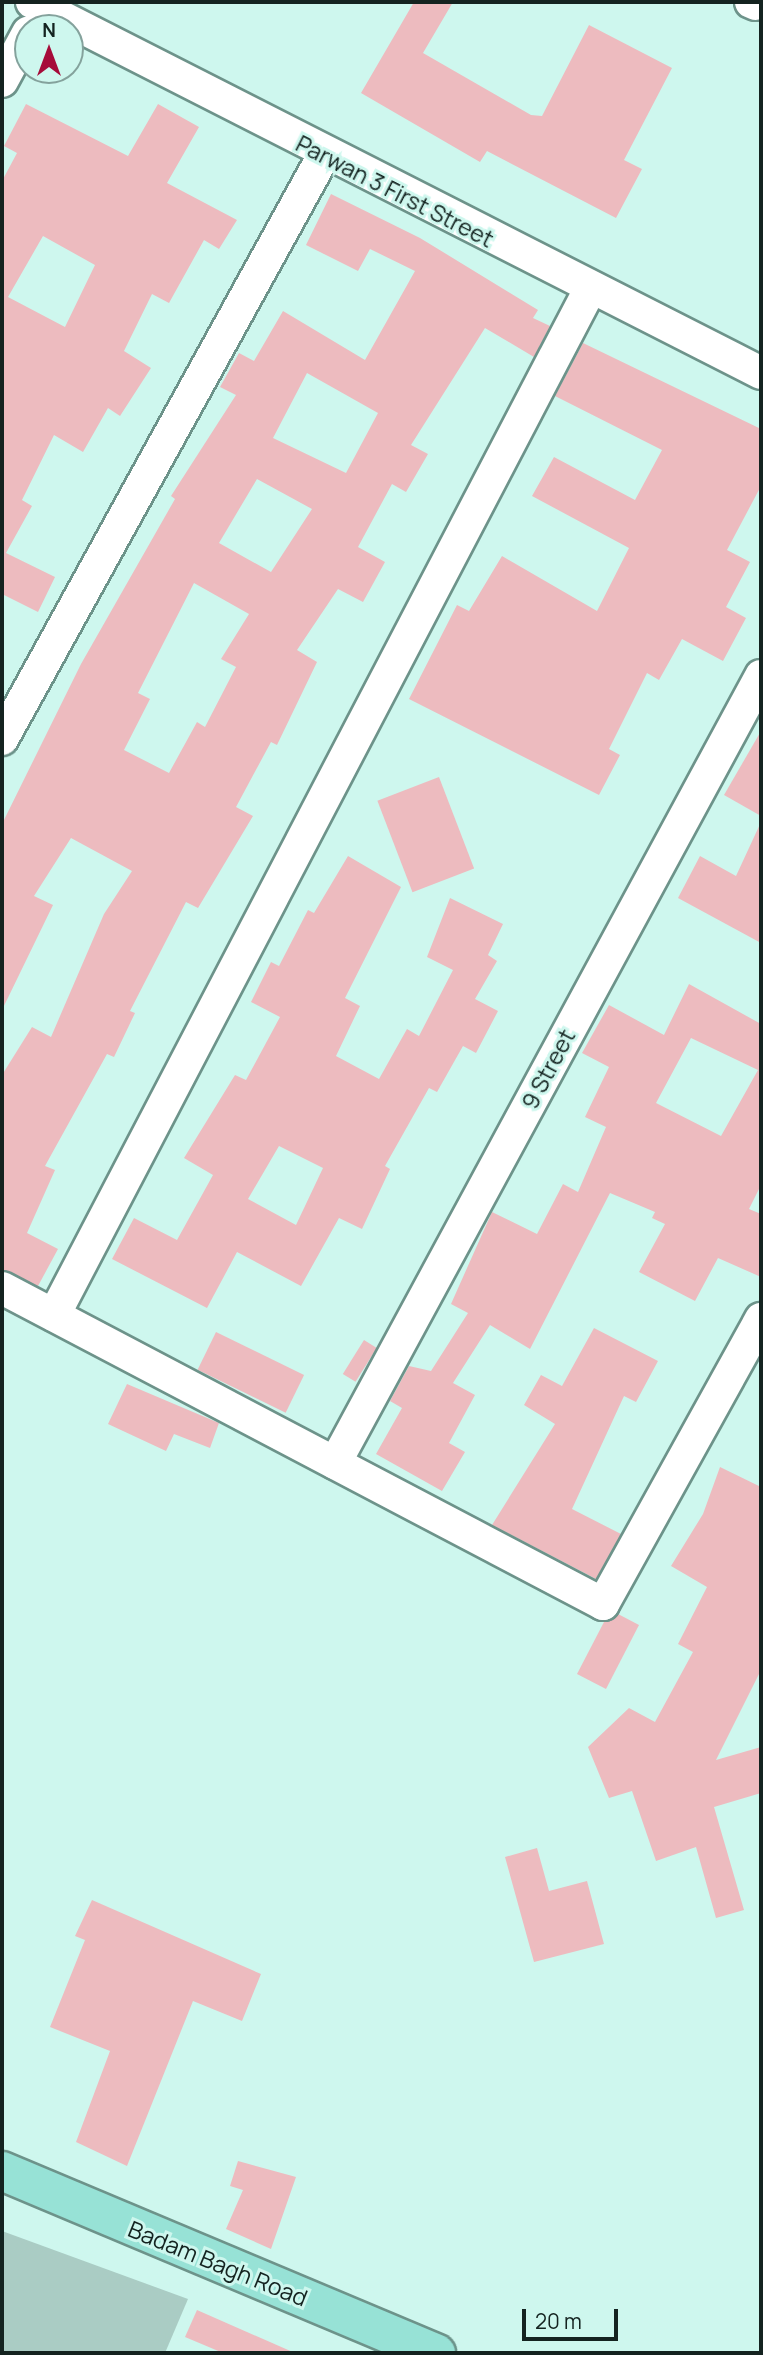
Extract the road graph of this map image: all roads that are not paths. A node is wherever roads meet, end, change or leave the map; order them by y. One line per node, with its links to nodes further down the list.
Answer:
1 (84, 41): 4 (street, Parwan 3 First Street)
2 (14, 56): 3 (street)
3 (2, 80)
4 (324, 155): 5 (street, Parwan 3 First Street); 8 (street)
5 (589, 290): 6 (street, Parwan 3 First Street); 10 (street)
6 (761, 373)
7 (761, 676): 12 (street, 9 Street)
8 (2, 739)
9 (2, 1288): 10 (street)
10 (54, 1315): 12 (street)
11 (761, 1319): 12 (street)
12 (335, 1463)
13 (2, 2171): 14 (main road, Badam Bagh Road)
14 (436, 2353)

